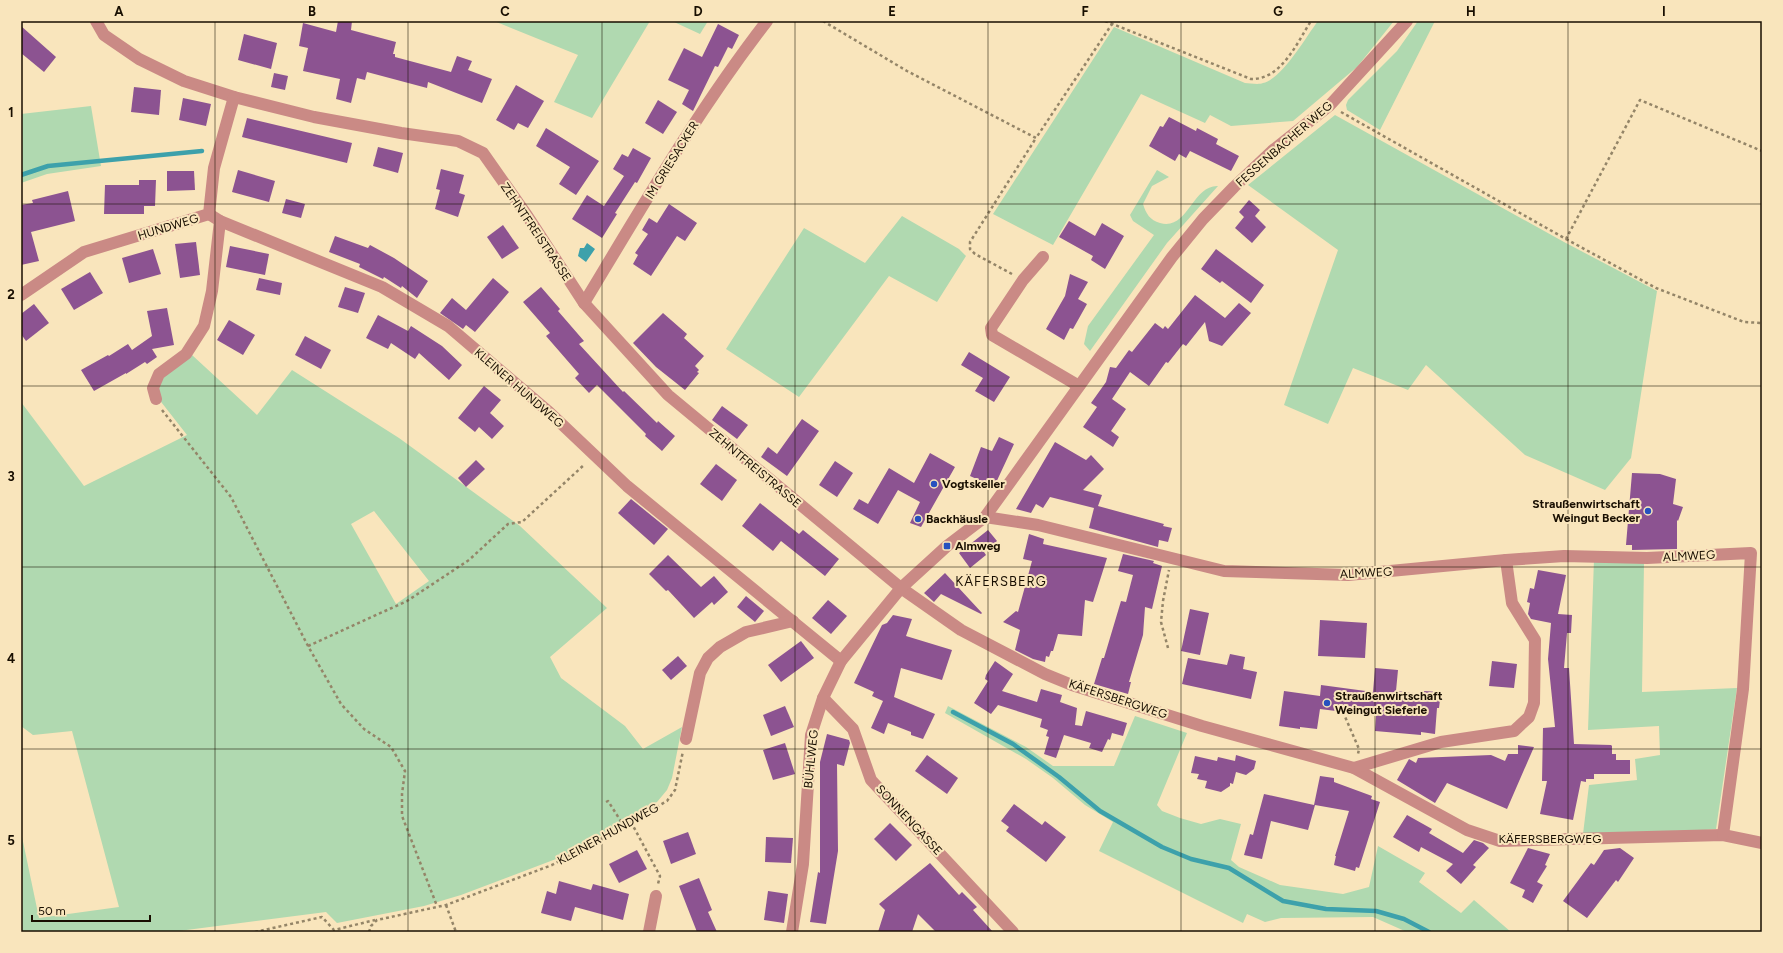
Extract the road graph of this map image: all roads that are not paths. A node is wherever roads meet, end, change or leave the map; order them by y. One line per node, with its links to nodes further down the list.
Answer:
1 (96, 21): 4 (street, ZEHNTFREISTRASSE)
2 (767, 21): 9 (street, IM GRIESACKER)
3 (1407, 21): 10 (street, FESSENBACHER WEG)
4 (234, 97): 5 (street, HUNDWEG); 9 (street, ZEHNTFREISTRASSE)
5 (209, 214): 6 (street, KLEINER HUNDWEG); 8 (street, HUNDWEG)
6 (220, 221): 11 (street); 15 (street, KLEINER HUNDWEG)
7 (1043, 257): 10 (street)
8 (21, 294)
9 (584, 303): 14 (street, ZEHNTFREISTRASSE)
10 (1079, 386): 12 (street, FESSENBACHER WEG)
11 (156, 399)
12 (985, 517): 13 (street, ALMWEG); 14 (street, FESSENBACHER WEG)
13 (1506, 560): 19 (street); 20 (street, ALMWEG)
14 (901, 588): 16 (street, BÜHLWEG); 19 (street, KÄFERSBERGWEG)
15 (792, 621): 16 (street, KLEINER HUNDWEG); 18 (street)
16 (841, 661): 17 (street, BÜHLWEG)
17 (823, 698): 24 (street, BÜHLWEG); 25 (street, SONNENGASSE)
18 (686, 739)
19 (1354, 768): 20 (street, KÄFERSBERGWEG)
20 (1723, 835): 21 (street, KÄFERSBERGWEG)
21 (1762, 843)
22 (656, 896): 23 (street)
23 (648, 932)
24 (792, 932)
25 (1013, 932)

